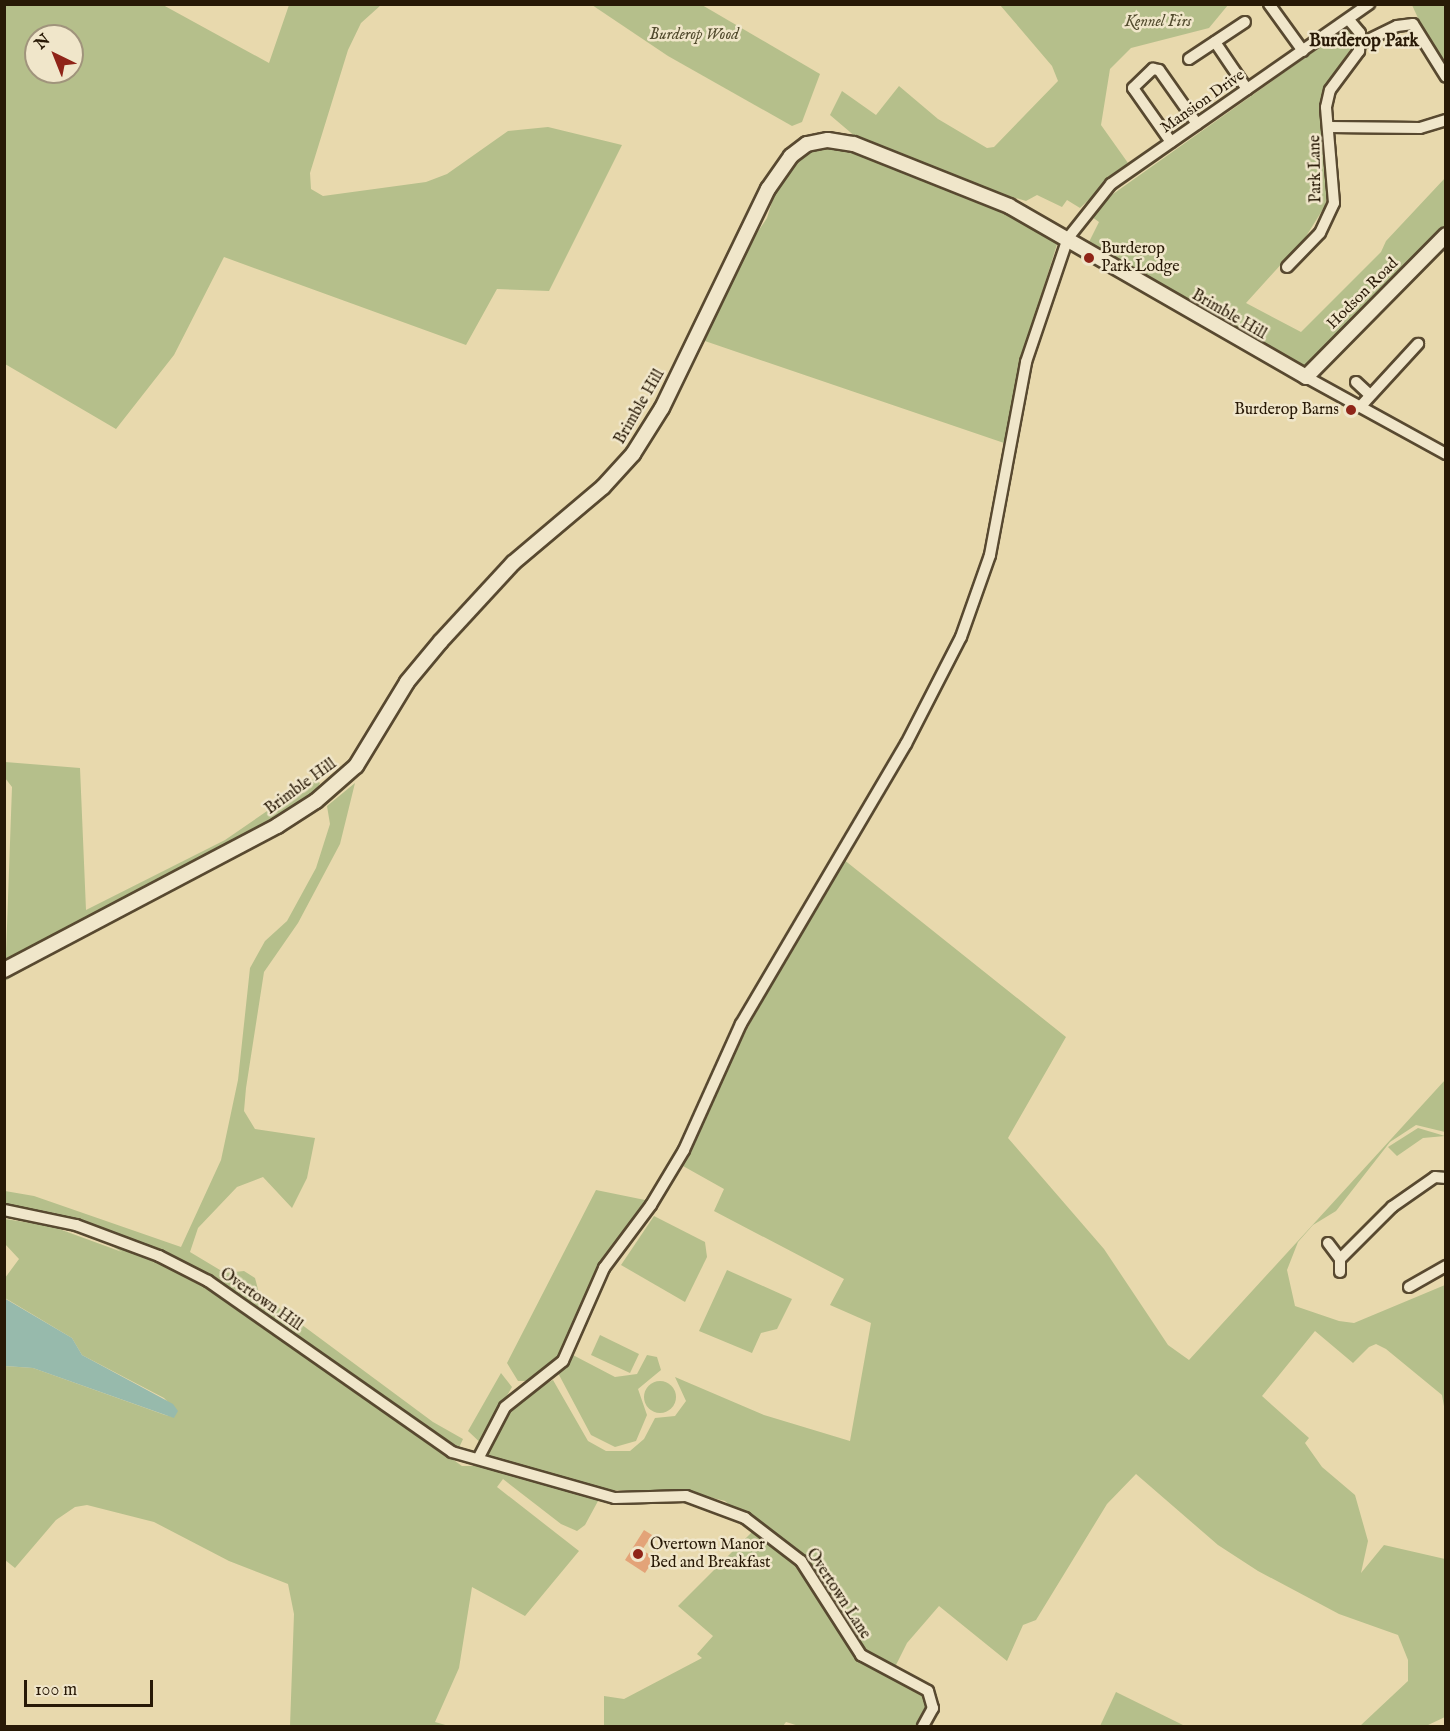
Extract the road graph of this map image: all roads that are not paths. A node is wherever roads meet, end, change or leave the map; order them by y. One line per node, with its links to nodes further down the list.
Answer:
1 (1269, 4): 7 (street)
2 (1362, 7): 3 (street, Mansion Drive)
3 (1349, 20): 6 (street); 7 (street, Mansion Drive)
4 (1245, 22): 5 (street)
5 (1215, 42): 8 (street); 10 (street)
6 (1360, 44): 9 (street); 13 (street, Park Lane)
7 (1303, 51): 10 (street, Mansion Drive)
8 (1189, 58)
9 (1446, 77)
10 (1247, 89): 12 (street, Mansion Drive)
11 (1446, 120): 13 (street, Park Lane)
12 (1197, 123): 14 (street, Mansion Drive); 14 (street)
13 (1330, 127): 17 (street, Park Lane)
14 (1171, 142): 16 (street, Mansion Drive)
15 (1446, 235): 19 (main road, Hodson Road)
16 (1068, 238): 19 (main road, Brimble Hill); 24 (main road, Brimble Hill); 32 (street, Mansion Drive)
17 (1287, 267)
18 (1418, 344): 21 (street)
19 (1306, 377): 22 (street)
20 (1356, 382): 21 (street)
21 (1369, 394): 22 (street)
22 (1359, 407): 23 (street)
23 (1446, 454)
24 (4, 970)
25 (1446, 1178): 28 (street)
26 (4, 1210): 32 (street, Overtown Hill)
27 (1328, 1243): 28 (street)
28 (1340, 1259): 30 (street)
29 (1446, 1266): 31 (street)
30 (1340, 1272)
31 (1409, 1287)
32 (479, 1457): 33 (street, Overtown Lane)
33 (923, 1726)

